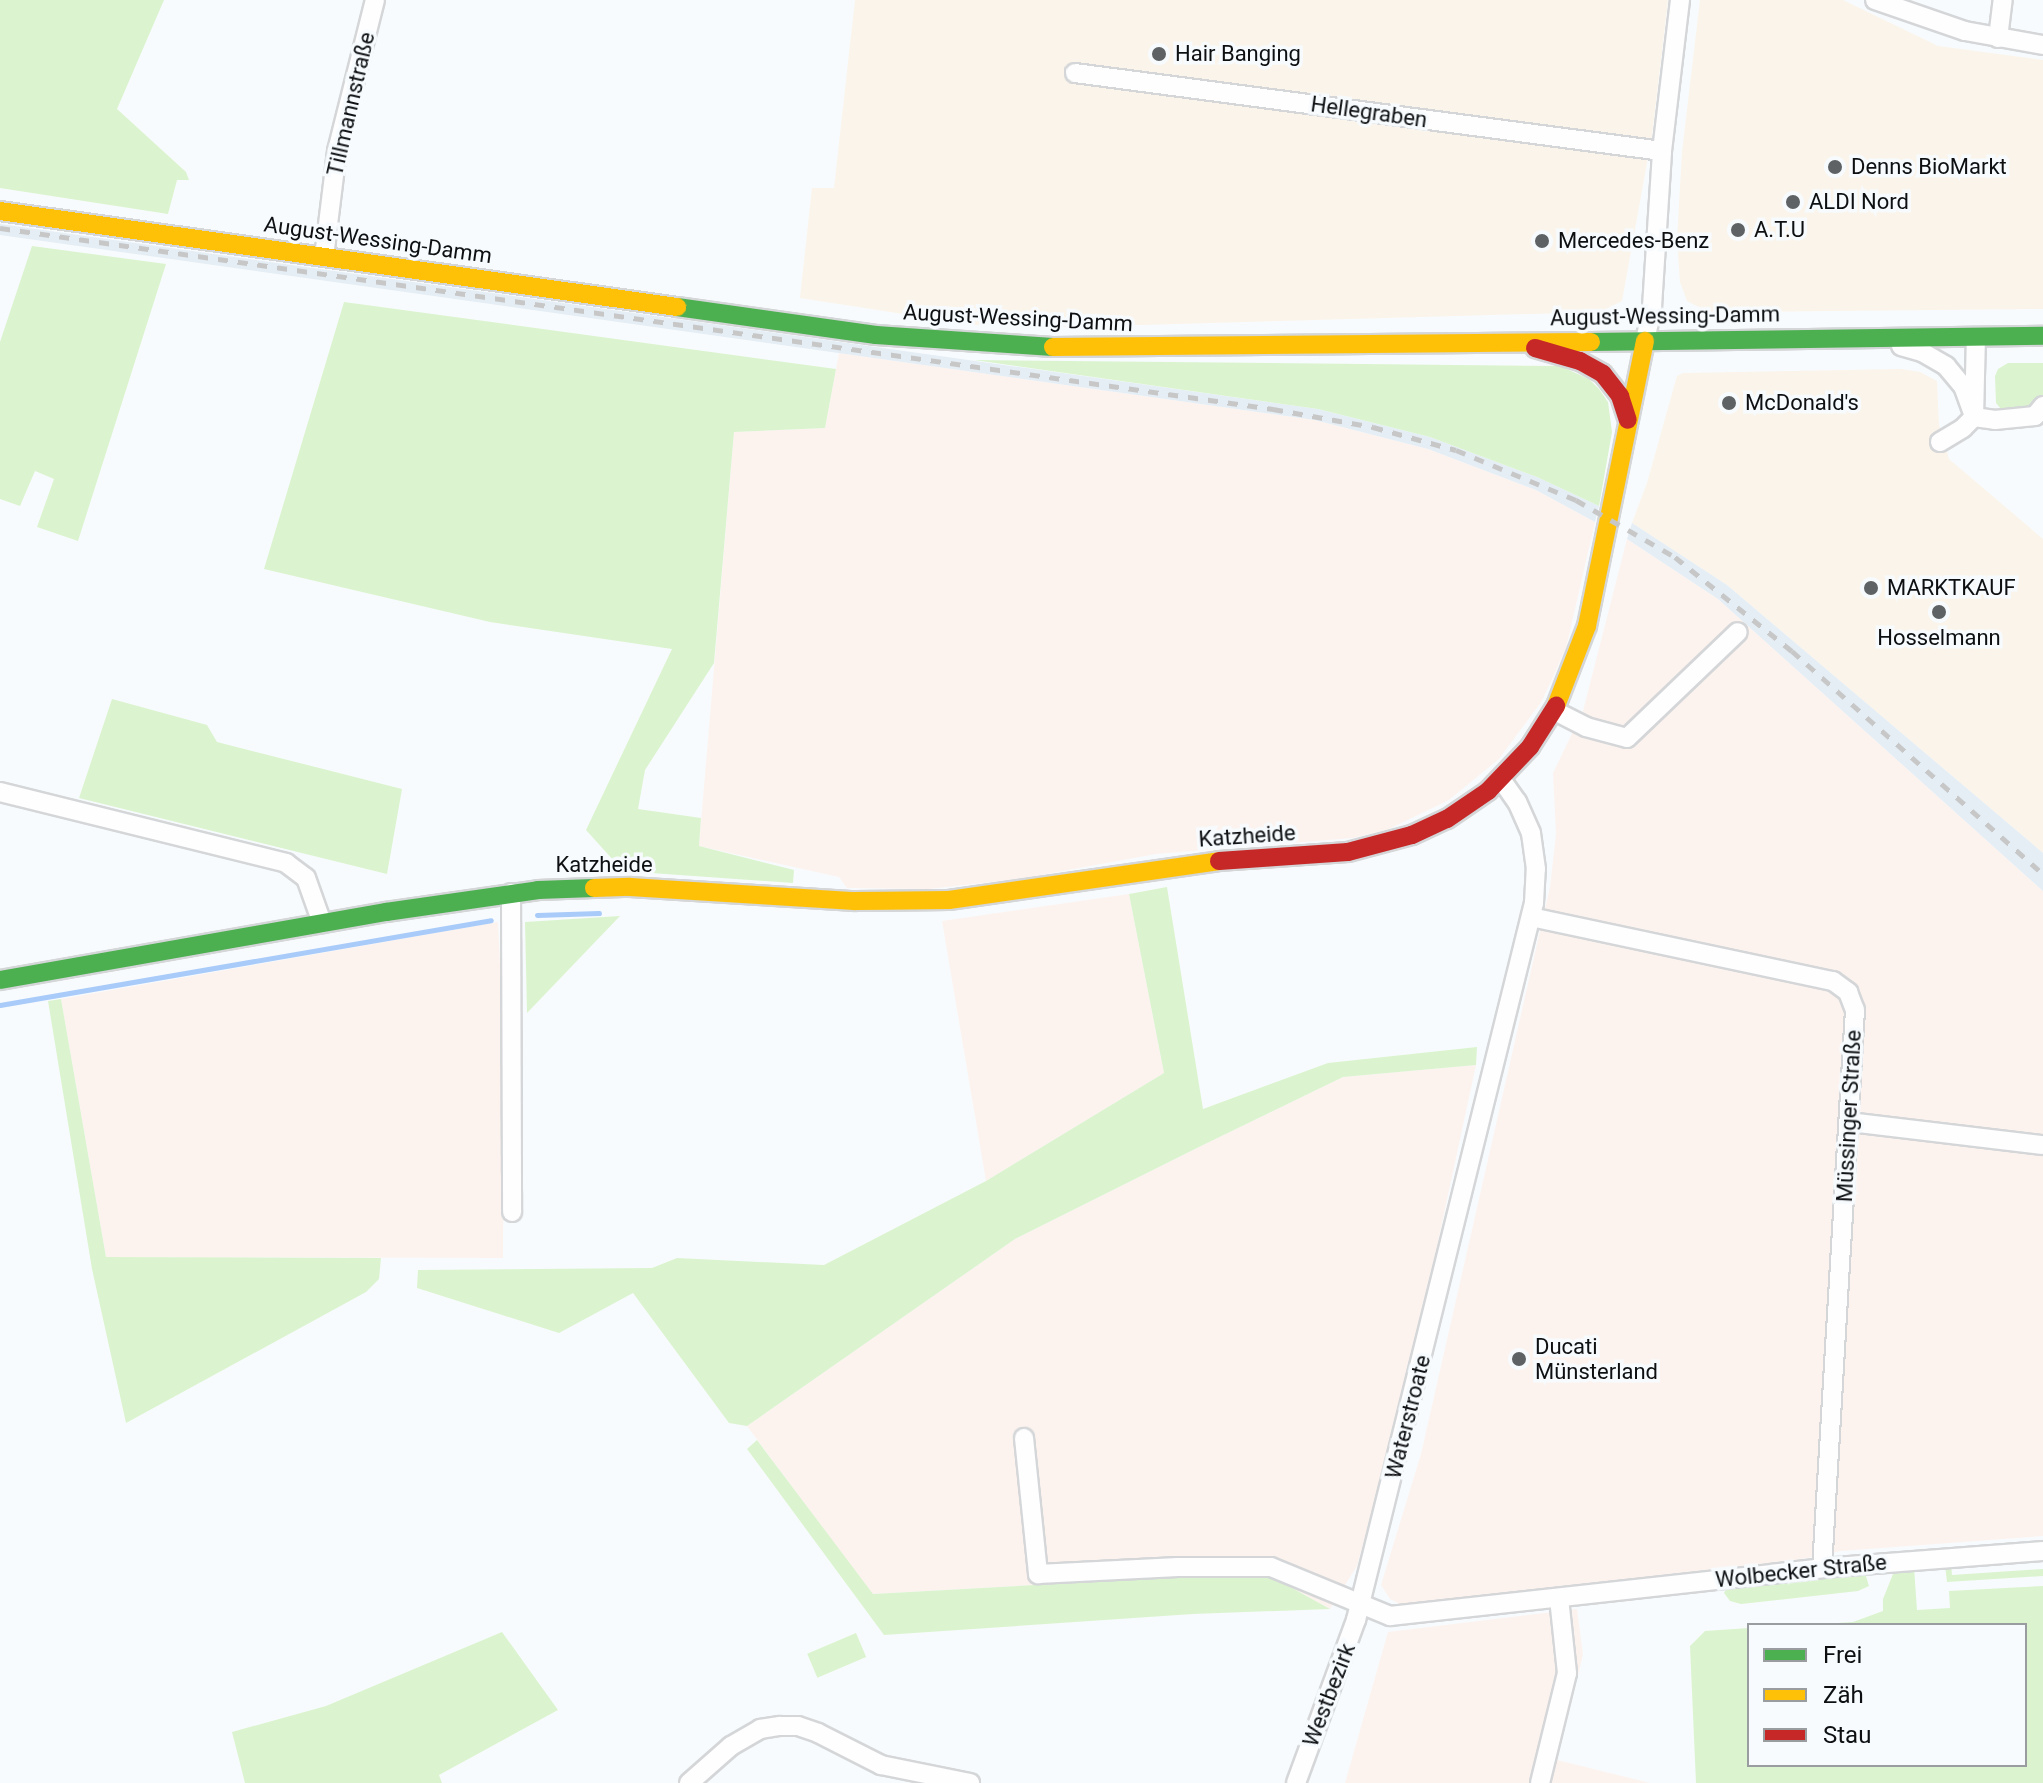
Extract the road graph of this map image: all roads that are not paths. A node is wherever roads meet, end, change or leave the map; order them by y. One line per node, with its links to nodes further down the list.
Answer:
1 (375, 0): 10 (street, Tillmannstraße)
2 (1680, 0): 8 (street)
3 (1875, 0): 5 (street)
4 (2003, 0): 5 (street)
5 (1998, 38): 6 (street)
6 (2043, 45)
7 (1075, 73): 8 (street, Hellegraben)
8 (1662, 151): 14 (street)
9 (0, 211): 10 (street, August-Wessing-Damm)
10 (324, 257): 15 (street, August-Wessing-Damm)
11 (2043, 336): 12 (street, August-Wessing-Damm)
12 (1976, 337): 13 (street, August-Wessing-Damm); 17 (street)
13 (1852, 338): 14 (street, August-Wessing-Damm); 17 (street)
14 (1645, 341): 15 (street, August-Wessing-Damm); 18 (street, Katzheide)
15 (1510, 342): 18 (street)
16 (2040, 413): 17 (street)
17 (1974, 417): 19 (street)
18 (1629, 427): 21 (street, Katzheide)
19 (1940, 442)
20 (1738, 632): 21 (street)
21 (1555, 711): 22 (street, Katzheide)
22 (1501, 779): 24 (street, Katzheide); 25 (street, Waterstroate)
23 (0, 792): 26 (street)
24 (511, 893): 26 (street, Katzheide); 30 (street)
25 (1531, 917): 28 (street, Müssinger Straße); 35 (street, Waterstroate)
26 (322, 923): 27 (street, Katzheide)
27 (0, 980)
28 (1849, 1122): 29 (street); 33 (street, Müssinger Straße)
29 (2043, 1145)
30 (512, 1212)
31 (1024, 1438): 35 (street)
32 (2043, 1551): 33 (street, Wolbecker Straße)
33 (1822, 1568): 34 (street, Wolbecker Straße)
34 (1559, 1598): 35 (street, Wolbecker Straße); 39 (street)
35 (1359, 1605): 38 (street, Westbezirk)
36 (689, 1783): 37 (street)
37 (970, 1783)
38 (1296, 1783)
39 (1540, 1783)

